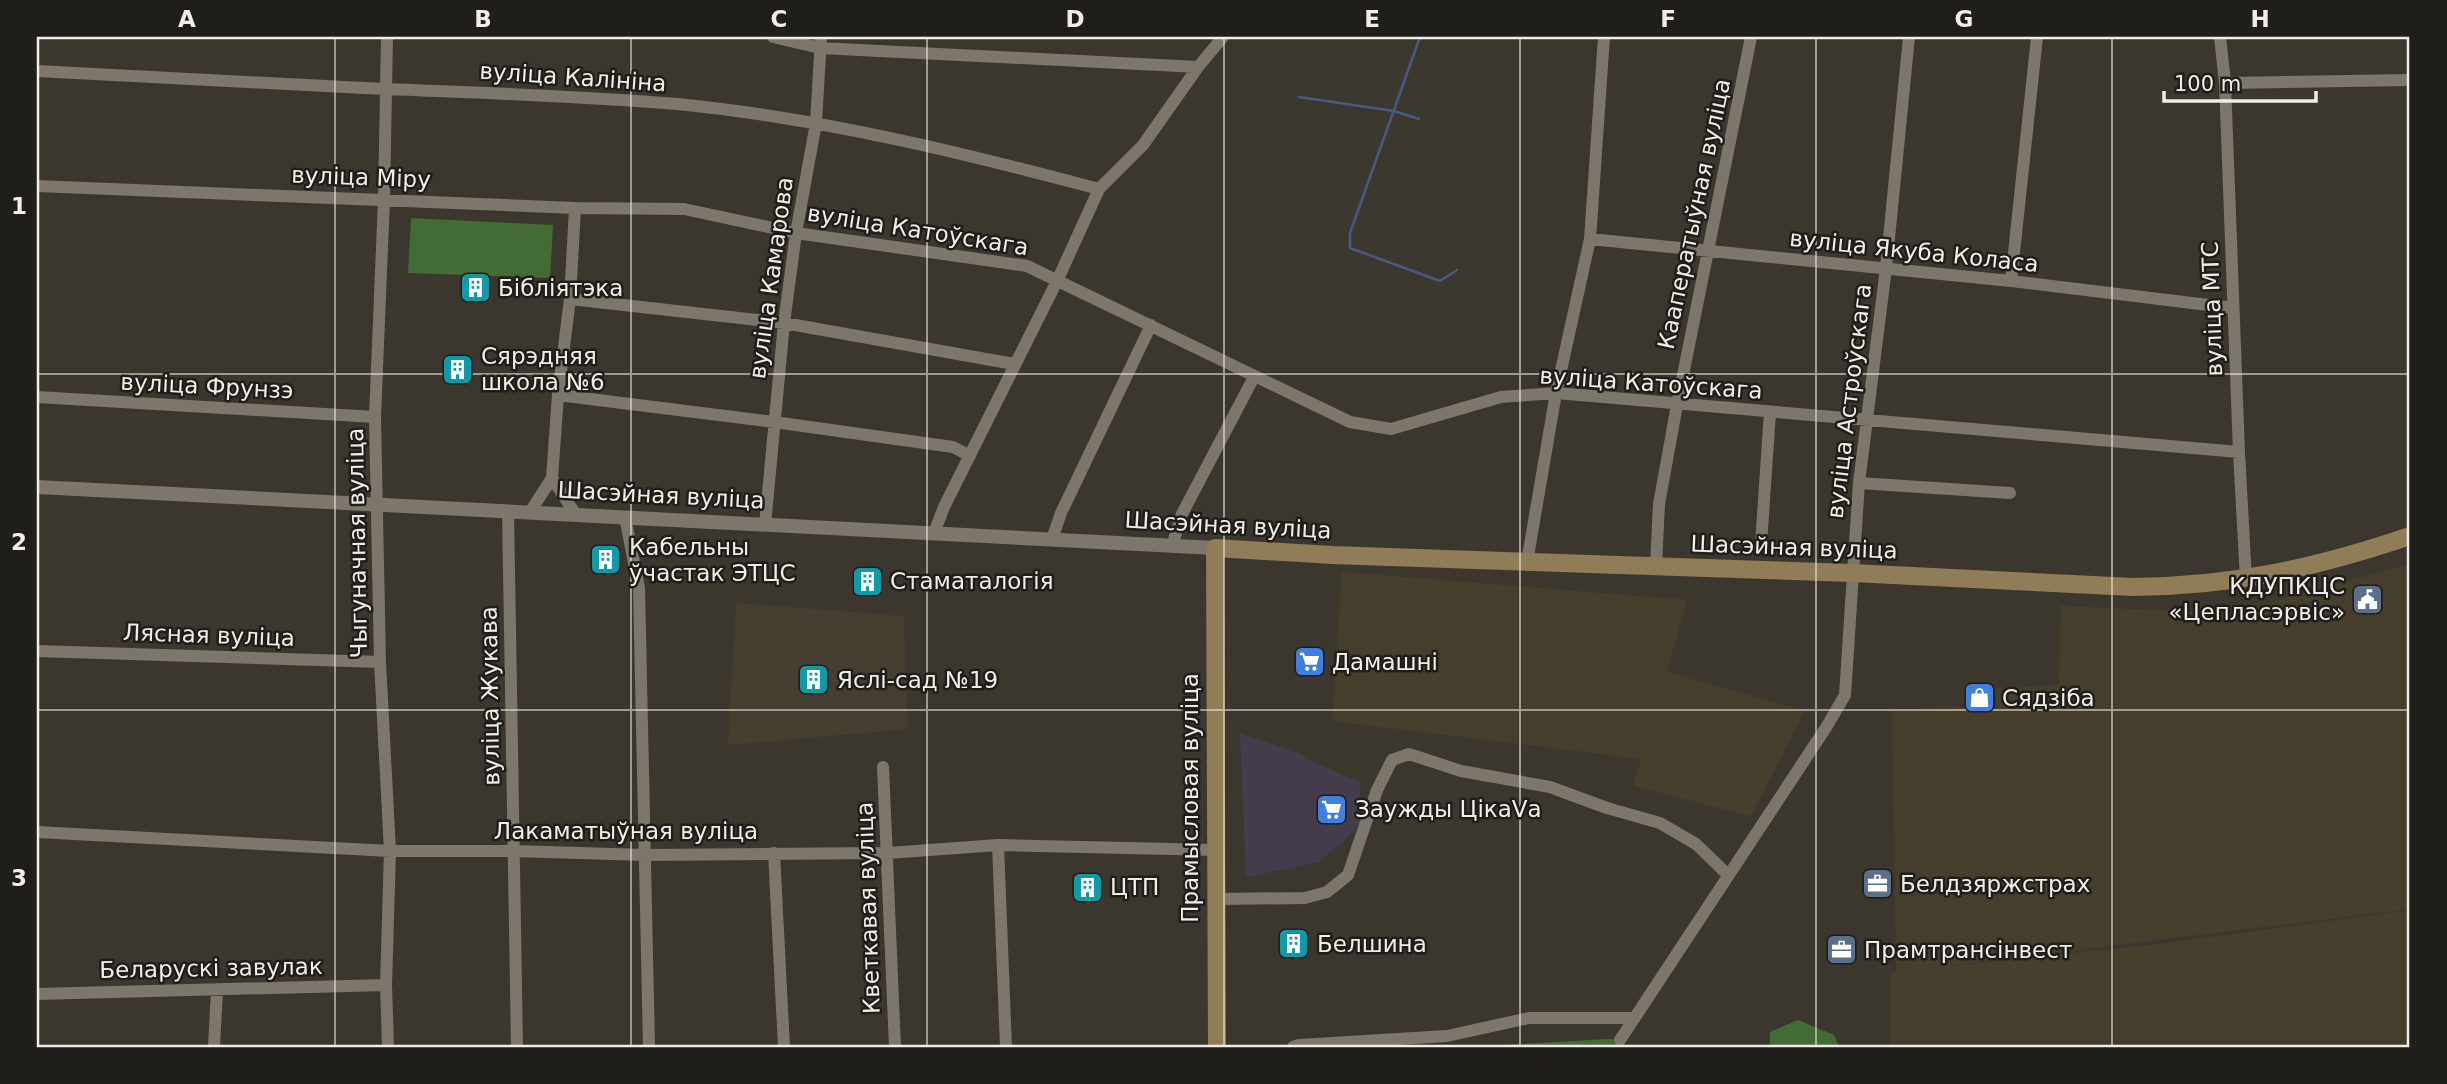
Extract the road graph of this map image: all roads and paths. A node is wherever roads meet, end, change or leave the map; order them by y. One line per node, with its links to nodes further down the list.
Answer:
1 (387, 37): 14 (street, Чыгуначная вуліца)
2 (773, 37): 9 (street)
3 (1223, 37): 10 (street)
4 (1604, 37): 22 (street)
5 (1751, 37): 23 (street, Кааператыўная вуліца)
6 (1909, 37): 24 (street, вуліца Астроўскага)
7 (2037, 37): 26 (street)
8 (2220, 37): 13 (street, вуліца МТС)
9 (820, 42): 10 (street); 15 (street, вуліца Камарова)
10 (1198, 67): 17 (street)
11 (37, 71): 14 (street, вуліца Калініна)
12 (2410, 80): 13 (street)
13 (2225, 83): 28 (street, вуліца МТС)
14 (386, 89): 15 (street, вуліца Калініна); 18 (street, Чыгуначная вуліца)
15 (816, 123): 17 (street, вуліца Калініна); 21 (street, вуліца Камарова)
16 (37, 186): 18 (street, вуліца Міру)
17 (1099, 189): 25 (street)
18 (384, 199): 19 (street, вуліца Міру); 38 (street, Чыгуначная вуліца)
19 (575, 208): 20 (street, вуліца Міру); 27 (street)
20 (684, 209): 21 (street, вуліца Катоўскага)
21 (796, 233): 25 (street, вуліца Катоўскага); 29 (street, вуліца Камарова)
22 (1590, 239): 23 (street, вуліца Якуба Коласа); 33 (street)
23 (1707, 251): 24 (street, вуліца Якуба Коласа); 36 (street, Кааператыўная вуліца)
24 (1886, 268): 26 (street, вуліца Якуба Коласа); 39 (street, вуліца Астроўскага)
25 (1058, 279): 30 (street, вуліца Катоўскага); 31 (street)
26 (2011, 281): 28 (street, вуліца Якуба Коласа)
27 (570, 299): 29 (street); 34 (street)
28 (2233, 308): 41 (street, вуліца МТС)
29 (784, 323): 31 (street); 40 (street, вуліца Камарова)
30 (1151, 325): 32 (street, вуліца Катоўскага); 55 (street)
31 (1014, 363): 42 (street)
32 (1254, 377): 33 (street, вуліца Катоўскага); 57 (street)
33 (1556, 393): 36 (street, вуліца Катоўскага); 59 (street)
34 (558, 395): 40 (street); 43 (street)
35 (37, 397): 38 (street, вуліца Фрунзэ)
36 (1677, 405): 37 (street, вуліца Катоўскага); 60 (street, Кааператыўная вуліца)
37 (1770, 412): 39 (street, вуліца Катоўскага); 56 (street)
38 (375, 417): 47 (street, Чыгуначная вуліца)
39 (1865, 421): 41 (street, вуліца Катоўскага); 44 (street, вуліца Астроўскага)
40 (774, 422): 42 (street); 52 (street, вуліца Камарова)
41 (2239, 452): 62 (street, вуліца МТС)
42 (970, 456): 53 (street)
43 (552, 478): 49 (street); 50 (street)
44 (1859, 483): 46 (street); 61 (street, вуліца Астроўскага)
45 (37, 487): 47 (street, Шасэйная вуліца)
46 (2010, 493)
47 (377, 504): 48 (street, Шасэйная вуліца); 64 (street, Чыгуначная вуліца)
48 (508, 511): 49 (street, Шасэйная вуліца); 70 (street, вуліца Жукава)
49 (530, 512): 50 (street, Шасэйная вуліца)
50 (576, 515): 51 (street, Шасэйная вуліца)
51 (625, 517): 52 (street, Шасэйная вуліца); 73 (street)
52 (765, 525): 53 (street, Шасэйная вуліца)
53 (934, 533): 55 (street, Шасэйная вуліца)
54 (2410, 536): 62 (main road, Шасэйная вуліца)
55 (1052, 539): 57 (street, Шасэйная вуліца)
56 (1761, 544)
57 (1172, 546): 58 (street, Шасэйная вуліца)
58 (1215, 548): 59 (main road, Шасэйная вуліца); 68 (main road, Прамысловая вуліца)
59 (1527, 562): 60 (main road, Шасэйная вуліца)
60 (1656, 566): 61 (main road, Шасэйная вуліца)
61 (1852, 573): 62 (main road, Шасэйная вуліца); 74 (street, вуліца Астроўскага)
62 (2246, 580)
63 (37, 651): 64 (street, Лясная вуліца)
64 (380, 662): 69 (street, Чыгуначная вуліца)
65 (883, 767): 72 (street, Кветкавая вуліца)
66 (37, 832): 69 (street, Лакаматыўная вуліца)
67 (998, 845): 68 (street, Лакаматыўная вуліца); 72 (street, Лакаматыўная вуліца); 87 (street)
68 (1215, 850): 75 (main road, Прамысловая вуліца)
69 (390, 851): 70 (street, Лакаматыўная вуліца); 76 (street, Чыгуначная вуліца)
70 (513, 851): 73 (street, Лакаматыўная вуліца); 83 (street, вуліца Жукава)
71 (774, 853): 72 (street, Лакаматыўная вуліца); 73 (street, Лакаматыўная вуліца); 85 (street)
72 (888, 853): 86 (street, Кветкавая вуліца)
73 (645, 855): 84 (street)
74 (1728, 875): 75 (street); 79 (street, вуліца Астроўскага)
75 (1215, 899): 88 (main road, Прамысловая вуліца)
76 (386, 985): 77 (street, Беларускі завулак); 82 (street, Чыгуначная вуліца)
77 (217, 989): 78 (street, Беларускі завулак); 81 (street)
78 (37, 994)
79 (1634, 1018): 80 (street, вуліца Астроўскага); 89 (street)
80 (1620, 1040)
81 (214, 1047)
82 (388, 1047)
83 (517, 1047)
84 (649, 1047)
85 (784, 1047)
86 (895, 1047)
87 (1006, 1047)
88 (1217, 1047)
89 (1293, 1047)

